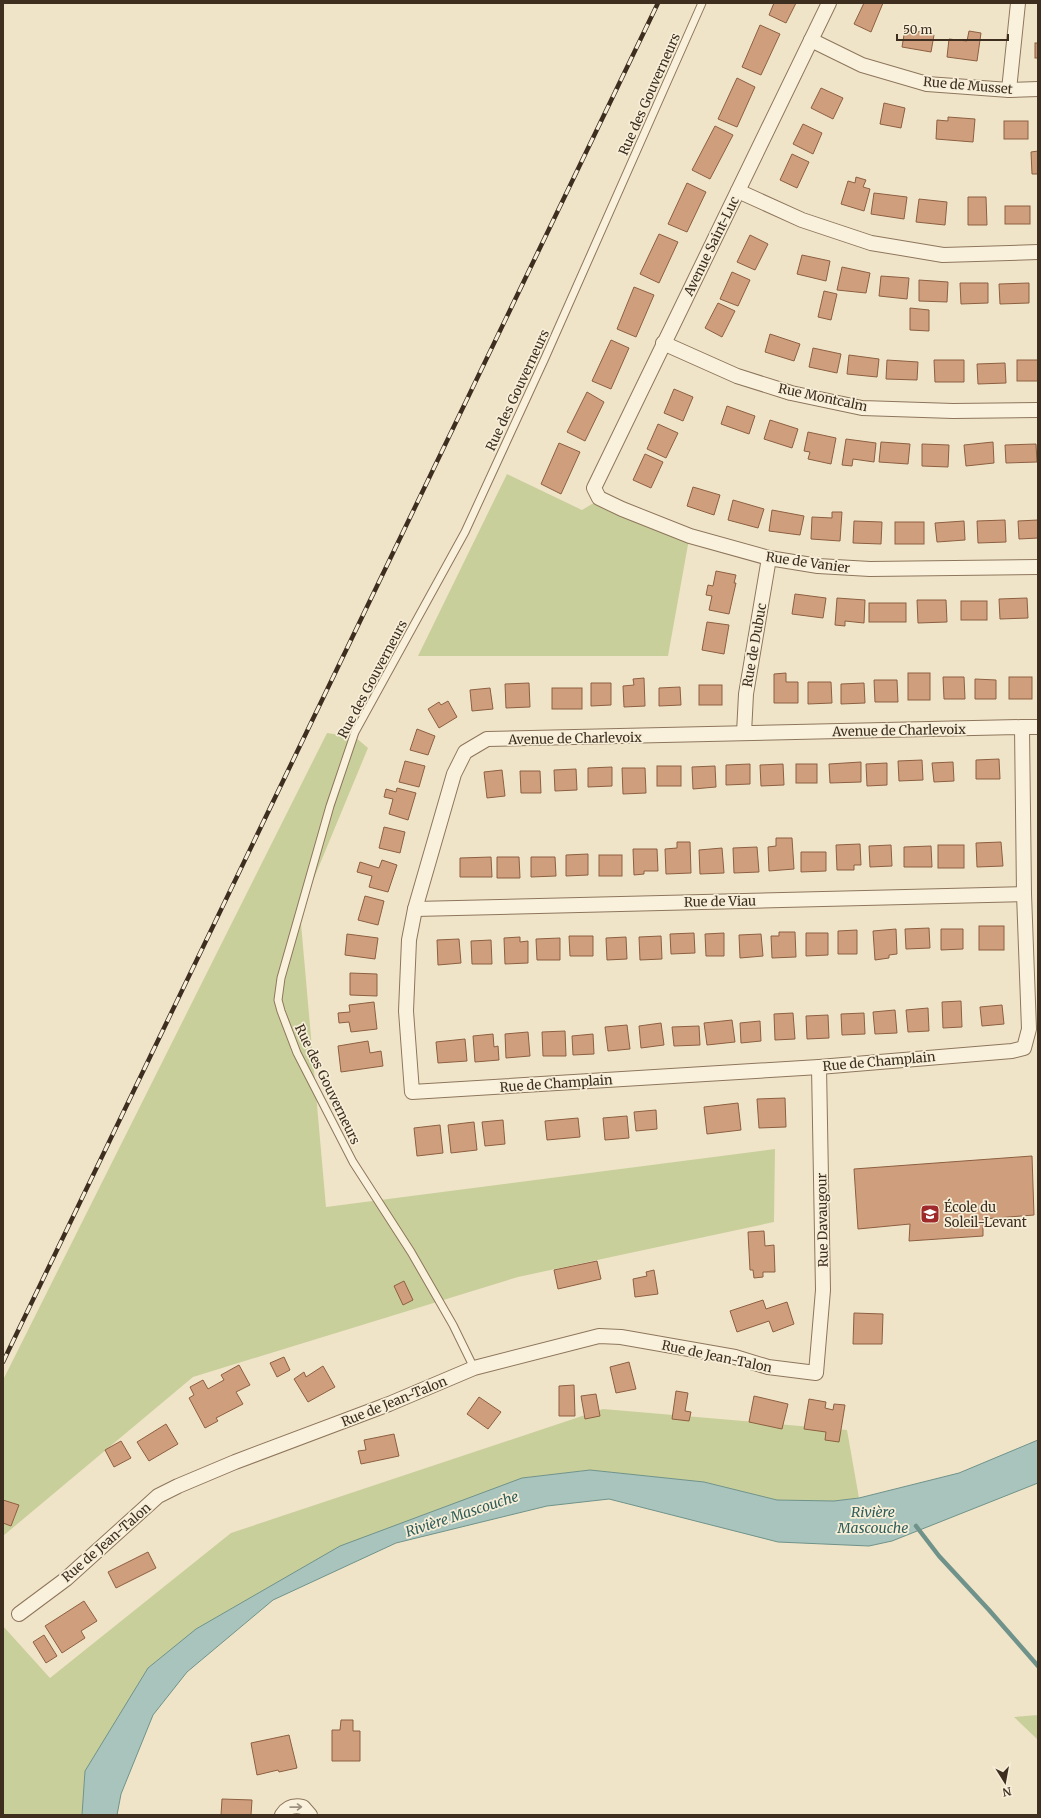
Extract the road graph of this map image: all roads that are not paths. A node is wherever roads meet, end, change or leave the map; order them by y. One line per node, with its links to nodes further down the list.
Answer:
1 (702, 3): 21 (lane, Rue des Gouverneurs)
2 (829, 3): 4 (street, Avenue Saint-Luc)
3 (1018, 3): 6 (street)
4 (811, 40): 6 (street, Rue de Musset); 7 (street, Avenue Saint-Luc)
5 (1038, 89): 6 (street, Rue de Musset)
6 (1009, 90)
7 (738, 191): 8 (street); 9 (street, Avenue Saint-Luc)
8 (1038, 252)
9 (663, 343): 10 (street, Rue Montcalm); 11 (street, Avenue Saint-Luc)
10 (1038, 410)
11 (594, 488): 12 (street, Rue de Vanier)
12 (768, 558): 13 (street, Rue de Vanier); 16 (street, Rue de Dubuc)
13 (1038, 567)
14 (1022, 727): 15 (street, Avenue de Charlevoix); 16 (street, Avenue de Charlevoix); 17 (street, Rue de Champlain)
15 (1038, 727)
16 (744, 733): 18 (street, Avenue de Charlevoix)
17 (1024, 894): 18 (street, Rue de Viau); 19 (street, Rue de Champlain)
18 (415, 909): 20 (street, Avenue de Charlevoix)
19 (819, 1066): 20 (street, Rue de Champlain); 22 (street, Rue Davaugour)
20 (412, 1092)
21 (474, 1368): 22 (street, Rue de Jean-Talon); 23 (street, Rue de Jean-Talon)
22 (816, 1373)
23 (19, 1614)
24 (282, 1815): 25 (street, one-way to 25)
25 (310, 1815)

